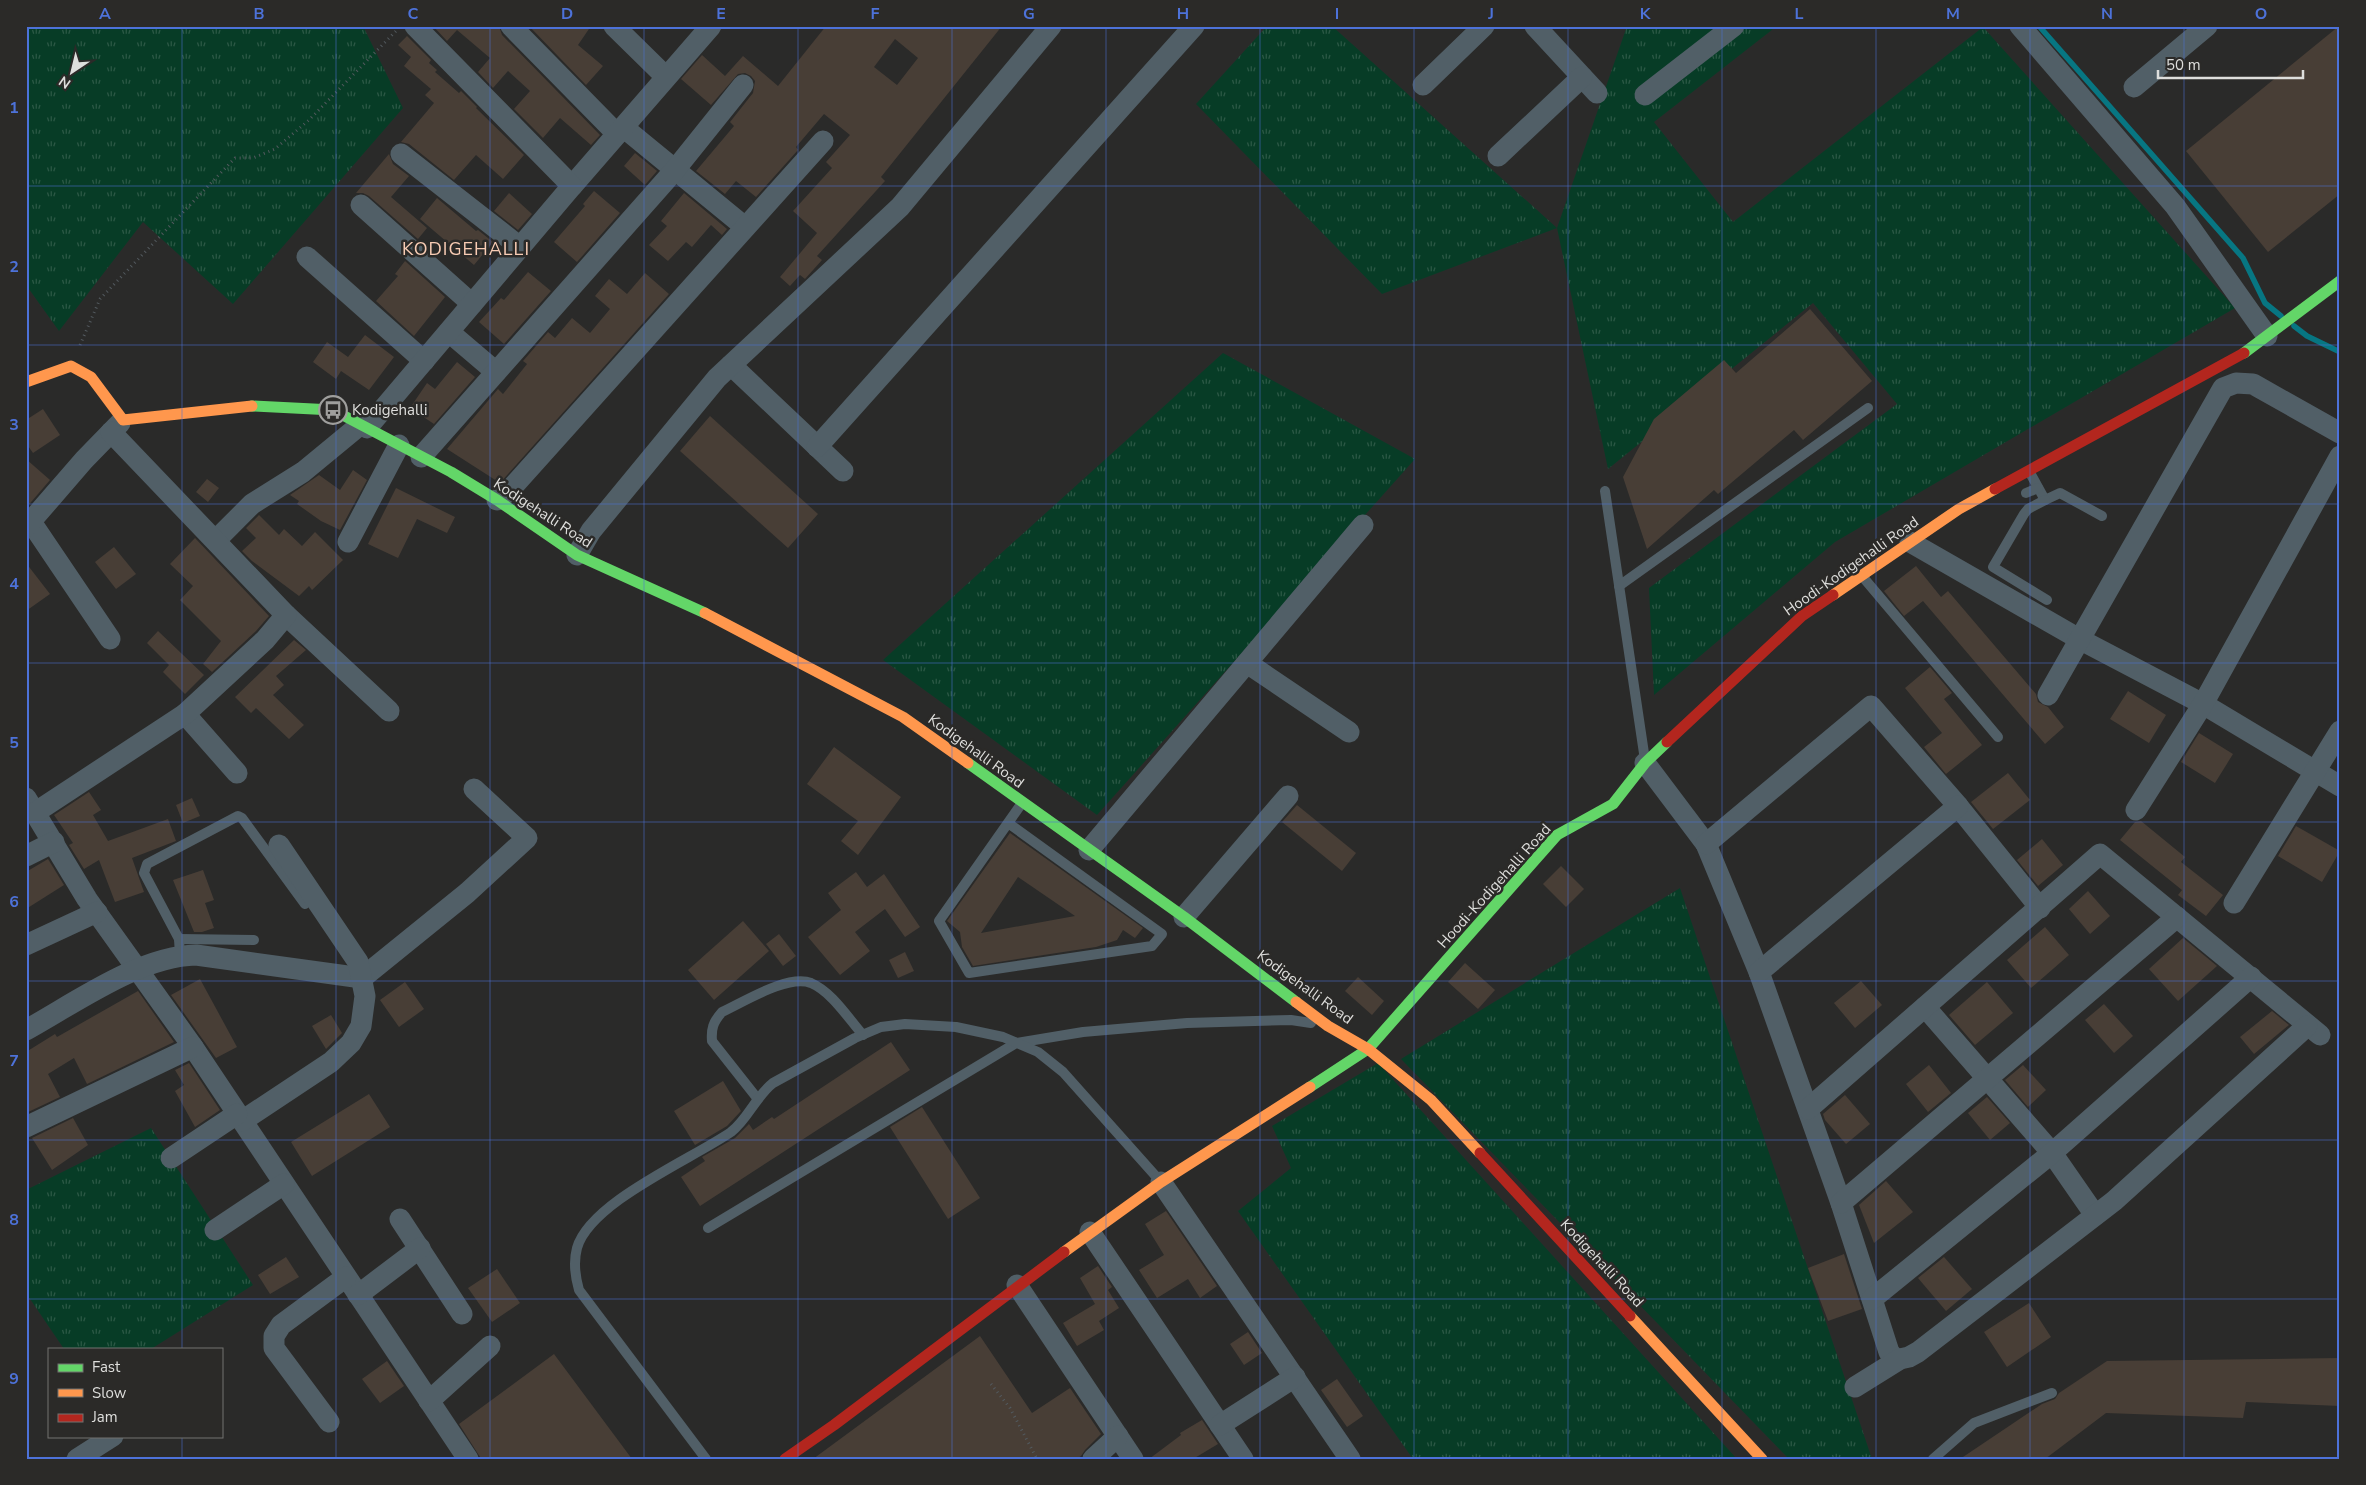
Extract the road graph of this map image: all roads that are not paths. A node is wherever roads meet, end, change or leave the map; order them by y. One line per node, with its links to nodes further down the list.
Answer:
1 (415, 26): 24 (street)
2 (512, 26): 19 (street)
3 (614, 26): 12 (street)
4 (710, 26): 12 (street)
5 (1051, 26): 34 (street)
6 (1194, 26): 42 (street)
7 (1484, 26): 15 (street)
8 (1535, 26): 13 (street)
9 (1734, 26): 18 (street)
10 (2020, 26): 32 (street)
11 (2207, 26): 16 (street)
12 (666, 77): 19 (street)
13 (1582, 77): 17 (street); 22 (street)
14 (743, 85): 23 (street)
15 (1423, 86)
16 (2134, 87)
17 (1597, 93)
18 (1645, 95)
19 (620, 130): 23 (street); 24 (street)
20 (823, 140): 26 (street)
21 (401, 154): 27 (street)
22 (1498, 156)
23 (674, 170): 26 (street); 35 (street)
24 (572, 186): 27 (street)
25 (361, 206): 30 (street)
26 (745, 227): 50 (street)
27 (520, 247): 30 (street)
28 (307, 257): 33 (street)
29 (2340, 282): 32 (street, Hoodi-Kodigehalli Road)
30 (472, 304): 31 (street)
31 (449, 332): 33 (street); 35 (street)
32 (2274, 332): 46 (street, Hoodi-Kodigehalli Road)
33 (424, 361): 39 (street)
34 (731, 365): 42 (street); 58 (street)
35 (496, 372): 44 (street)
36 (26, 382): 38 (street)
37 (1868, 408): 60 (lane)
38 (117, 426): 39 (street, Kodigehalli Road); 53 (street); 55 (street)
39 (363, 427): 41 (street, Kodigehalli Road); 55 (street)
40 (2340, 433): 64 (street)
41 (399, 445): 44 (street, Kodigehalli Road); 56 (street)
42 (817, 447): 45 (street)
43 (2340, 456): 67 (street)
44 (421, 457): 50 (street, Kodigehalli Road)
45 (843, 471)
46 (2028, 471): 47 (lane); 57 (street, Hoodi-Kodigehalli Road)
47 (2038, 488): 49 (lane); 51 (lane)
48 (1605, 491): 60 (lane)
49 (2026, 493)
50 (497, 500): 58 (street, Kodigehalli Road)
51 (2044, 500): 52 (lane); 61 (lane)
52 (2102, 516)
53 (28, 524): 63 (street)
54 (1363, 525): 65 (street)
55 (216, 540): 62 (street)
56 (348, 542)
57 (1910, 542): 59 (street, Hoodi-Kodigehalli Road); 64 (street)
58 (577, 555): 79 (street, Kodigehalli Road)
59 (1861, 576): 72 (lane); 73 (street, Hoodi-Kodigehalli Road)
60 (1619, 586): 73 (lane)
61 (2047, 600)
62 (286, 615): 68 (street); 69 (street)
63 (110, 639)
64 (2081, 640): 66 (street); 67 (street)
65 (1247, 663): 71 (street); 87 (street)
66 (2048, 695)
67 (2203, 704): 74 (street); 82 (street)
68 (389, 711)
69 (185, 714): 75 (street); 80 (street)
70 (2340, 730): 74 (street)
71 (1349, 732)
72 (1998, 737)
73 (1646, 763): 85 (street); 109 (street, Hoodi-Kodigehalli Road)
74 (2315, 771): 76 (street); 89 (street)
75 (237, 773)
76 (2340, 786)
77 (474, 789): 102 (street)
78 (1288, 796): 95 (street)
79 (1022, 802): 83 (lane); 87 (street, Kodigehalli Road)
80 (31, 805): 84 (street)
81 (1958, 806): 85 (street); 91 (street); 100 (street)
82 (2136, 810)
83 (1008, 823): 93 (lane); 93 (lane)
84 (54, 842): 88 (street); 92 (street)
85 (1706, 844): 100 (street)
86 (279, 845): 102 (street)
87 (1089, 850): 93 (street, Kodigehalli Road)
88 (26, 856)
89 (2234, 903)
90 (305, 904): 98 (lane)
91 (2040, 908): 94 (street); 103 (street)
92 (97, 912): 97 (street); 99 (street)
93 (1156, 913): 95 (street, Kodigehalli Road)
94 (2177, 916): 101 (street); 110 (street)
95 (1184, 917): 104 (street, Kodigehalli Road)
96 (254, 940): 98 (lane)
97 (26, 945)
98 (179, 947): 99 (street); 102 (street)
99 (137, 968): 105 (street); 108 (street)
100 (1759, 972): 112 (street)
101 (2251, 977): 115 (street); 120 (street)
102 (362, 978): 113 (street)
103 (1925, 1007): 110 (street); 112 (street)
104 (1328, 1026): 107 (lane); 109 (street, Kodigehalli Road)
105 (26, 1030)
106 (862, 1034): 107 (lane); 111 (lane); 111 (lane)
107 (1016, 1043): 117 (lane); 122 (lane)
108 (193, 1047): 113 (street); 114 (street)
109 (1368, 1049): 117 (street, Hoodi-Kodigehalli Road); 149 (street, Kodigehalli Road)
110 (1988, 1080): 115 (street); 119 (street)
111 (757, 1098): 143 (lane)
112 (1808, 1109): 119 (street)
113 (240, 1118): 116 (street); 118 (street)
114 (26, 1127)
115 (2052, 1153): 120 (street); 129 (street)
116 (171, 1158)
117 (1161, 1182): 124 (street, Hoodi-Kodigehalli Road); 133 (street)
118 (284, 1184): 123 (street); 126 (street)
119 (1841, 1203): 129 (street)
120 (2095, 1215): 132 (street)
121 (400, 1218): 125 (street)
122 (708, 1228)
123 (215, 1230)
124 (1090, 1232): 127 (street, Hoodi-Kodigehalli Road); 138 (street)
125 (420, 1248): 128 (street); 130 (street)
126 (346, 1277): 128 (street); 137 (street)
127 (1016, 1286): 139 (street); 144 (street, Hoodi-Kodigehalli Road)
128 (358, 1295): 136 (street)
129 (1872, 1299): 132 (street)
130 (462, 1314)
131 (490, 1346): 136 (street)
132 (1900, 1359): 134 (street)
133 (1295, 1377): 138 (street); 148 (street)
134 (1856, 1387)
135 (2052, 1393): 150 (lane)
136 (430, 1401): 142 (street)
137 (329, 1422)
138 (1220, 1426): 147 (street)
139 (1118, 1436): 145 (street); 146 (street)
140 (110, 1438): 141 (street)
141 (77, 1459)
142 (468, 1459)
143 (706, 1459)
144 (785, 1459)
145 (1093, 1459)
146 (1133, 1459)
147 (1243, 1459)
148 (1350, 1459)
149 (1762, 1459)
150 (1933, 1459)

